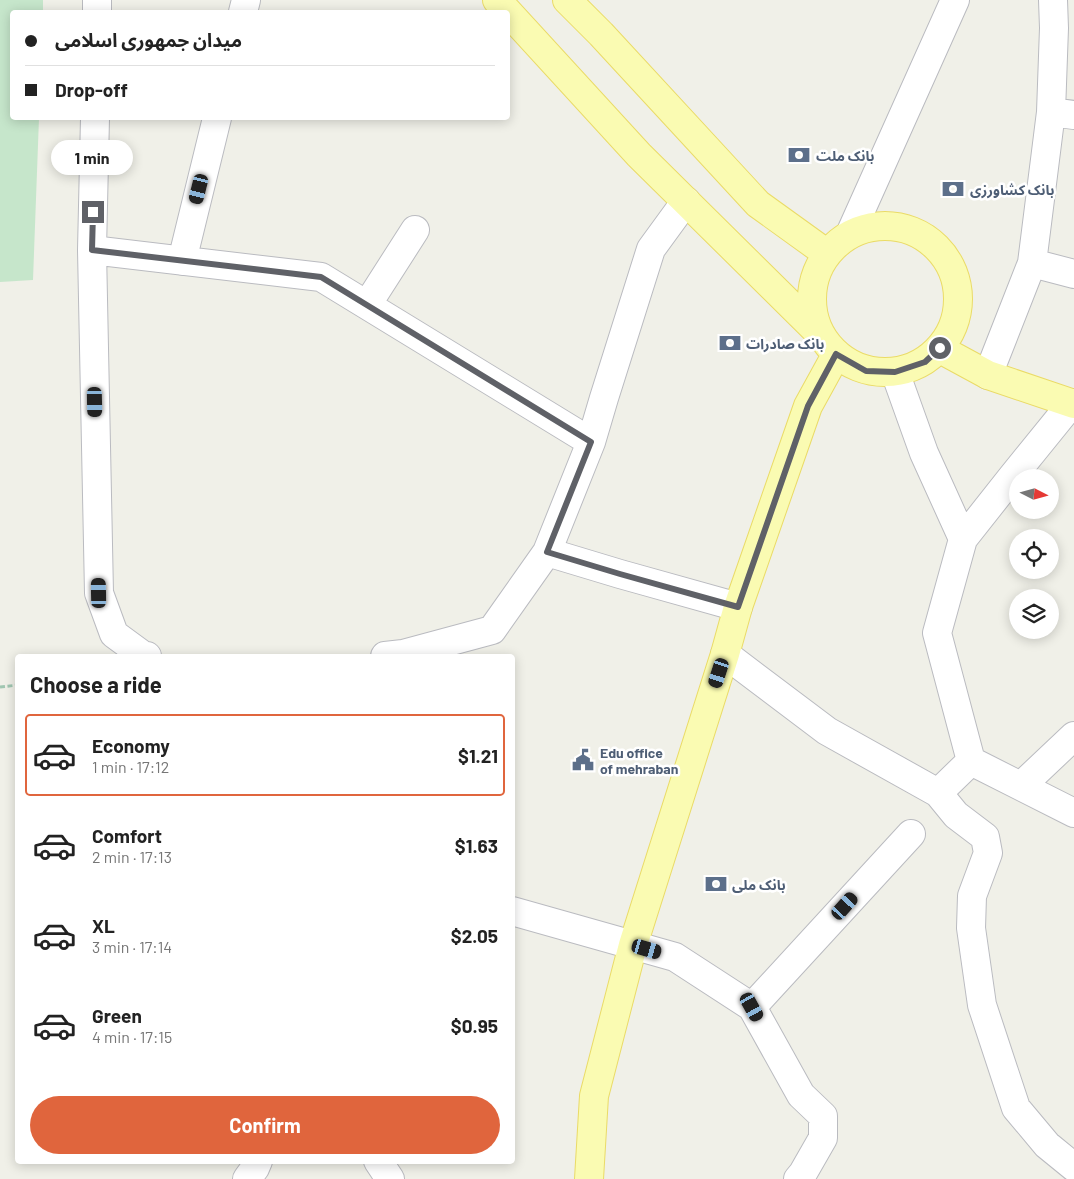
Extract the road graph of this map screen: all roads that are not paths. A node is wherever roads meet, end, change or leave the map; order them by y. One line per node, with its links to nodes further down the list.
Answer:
1 (497, 0): 5 (main road)
2 (567, 0): 15 (main road)
3 (954, 0): 13 (street)
4 (1054, 0): 7 (street)
5 (506, 10)
6 (510, 14): 11 (main road)
7 (1064, 28): 8 (street)
8 (1062, 113): 17 (street)
9 (95, 120): 14 (street)
10 (217, 120): 16 (street)
11 (686, 201): 20 (main road); 26 (street)
12 (415, 230): 19 (street)
13 (851, 232): 15 (main road); 21 (main road)
14 (92, 250): 16 (street); 30 (street)
15 (826, 253): 20 (main road)
16 (182, 260): 19 (street)
17 (1032, 264): 18 (street); 24 (street)
18 (1074, 274)
19 (367, 305): 26 (street)
20 (818, 332): 22 (main road)
21 (940, 348): 23 (main road); 24 (main road)
22 (836, 354): 23 (main road); 29 (main road)
23 (895, 372): 27 (street)
24 (988, 375): 25 (main road)
25 (1073, 404): 27 (street)
26 (591, 442): 28 (street)
27 (963, 539): 34 (street)
28 (547, 552): 29 (street); 31 (street)
29 (738, 607): 32 (main road)
30 (141, 654)
31 (404, 654)
32 (725, 654): 36 (street); 40 (main road)
33 (1074, 736): 35 (street)
34 (971, 761): 35 (street); 36 (street)
35 (1020, 786): 37 (street)
36 (938, 793): 44 (street)
37 (1074, 813)
38 (910, 834): 41 (street)
39 (515, 912): 40 (street)
40 (633, 945): 41 (street); 48 (main road)
41 (752, 1007): 45 (street)
42 (257, 1164): 46 (street)
43 (380, 1164): 47 (street)
44 (1074, 1167)
45 (805, 1177)
46 (247, 1179)
47 (390, 1179)
48 (589, 1179)

